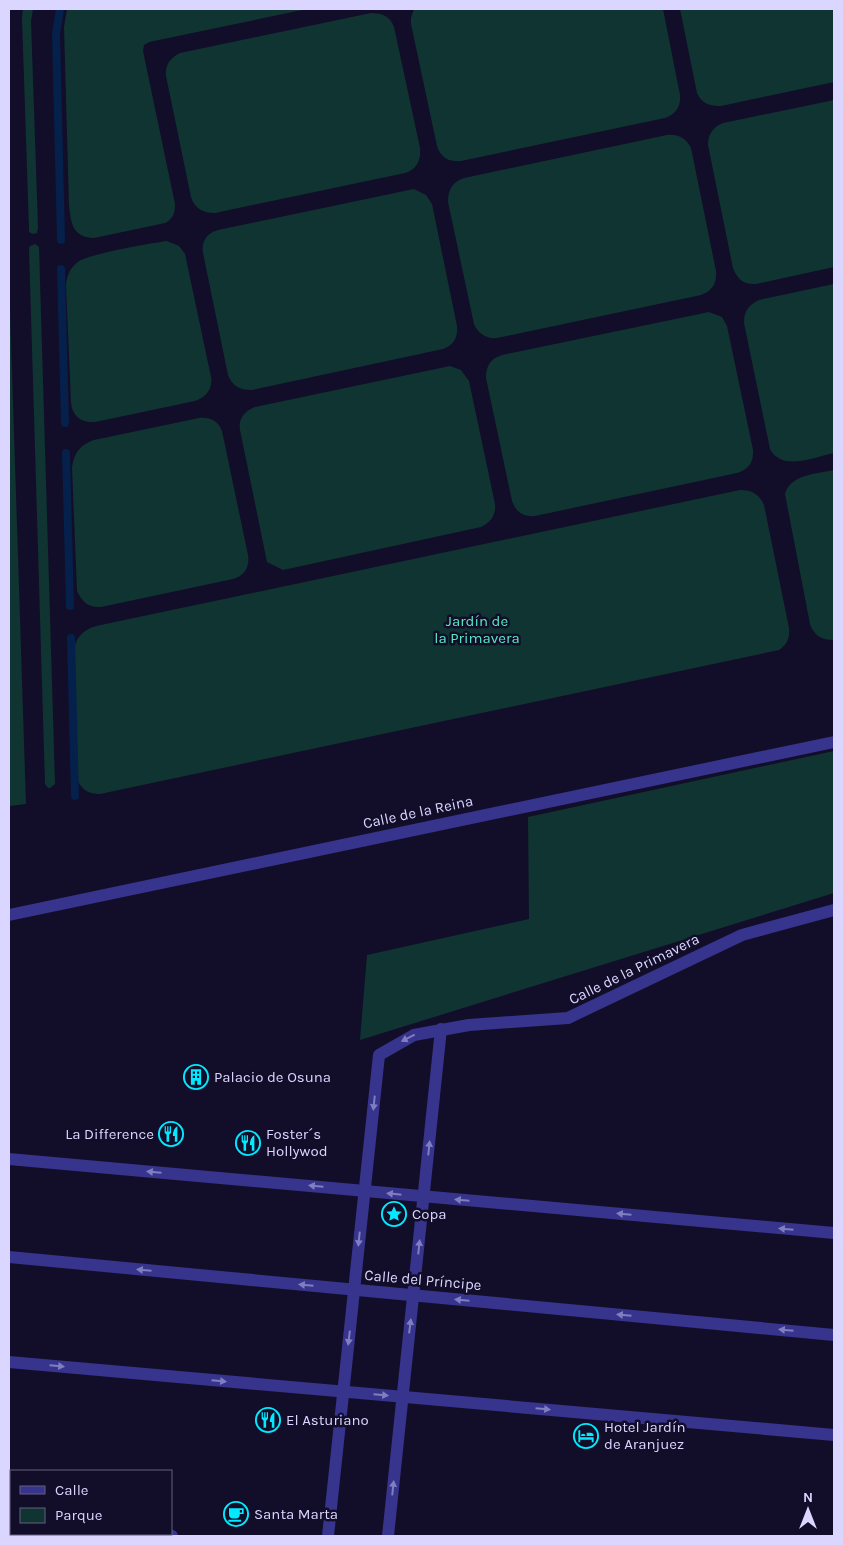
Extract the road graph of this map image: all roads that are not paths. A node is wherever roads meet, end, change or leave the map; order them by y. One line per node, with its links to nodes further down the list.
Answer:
1 (834, 742): 3 (street, Calle de la Reina)
2 (834, 910): 4 (street, Calle de la Primavera)
3 (9, 915)
4 (441, 1029): 6 (street, Calle de la Primavera, one-way to 6); 7 (street, one-way to 4)
5 (9, 1159): 6 (street, one-way to 5)
6 (364, 1191): 7 (street, one-way to 6); 10 (street, one-way to 10)
7 (424, 1197): 8 (street, one-way to 7); 11 (street, one-way to 7)
8 (834, 1233)
9 (9, 1257): 10 (street, Calle del Príncipe, one-way to 9)
10 (354, 1290): 11 (street, Calle del Príncipe); 14 (street, one-way to 14)
11 (414, 1295): 12 (street, Calle del Príncipe, one-way to 11); 15 (street, one-way to 11)
12 (834, 1335)
13 (9, 1362): 14 (street, one-way to 14)
14 (343, 1392): 15 (street, one-way to 15); 17 (street)
15 (402, 1397): 16 (street, one-way to 16); 18 (street, one-way to 15)
16 (834, 1435)
17 (328, 1536)
18 (388, 1536)

